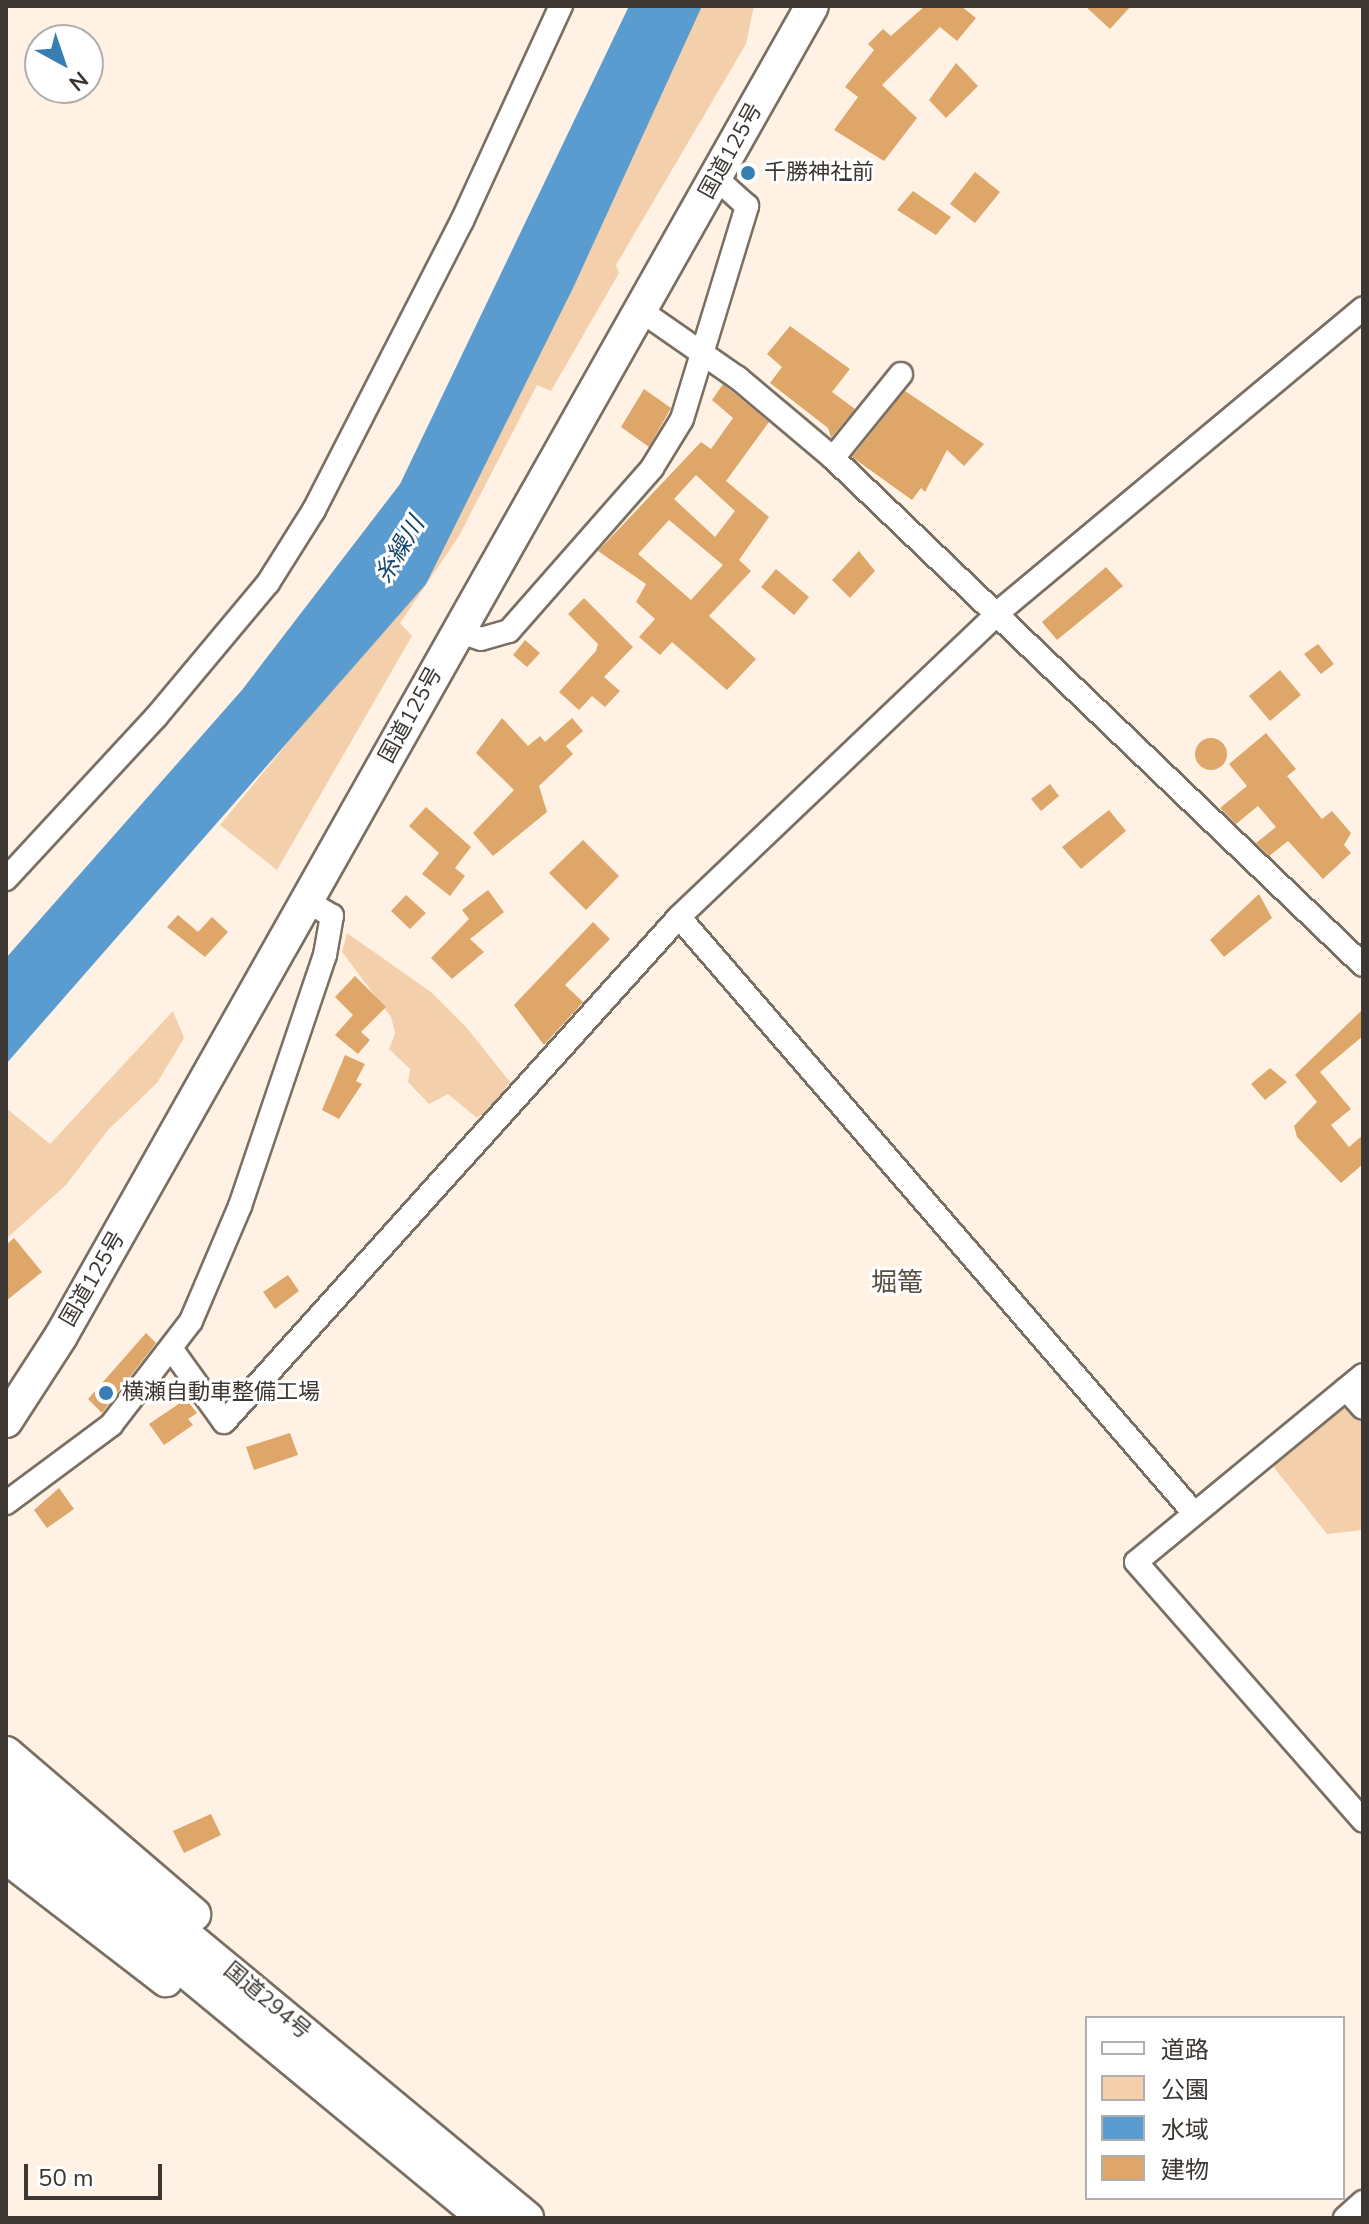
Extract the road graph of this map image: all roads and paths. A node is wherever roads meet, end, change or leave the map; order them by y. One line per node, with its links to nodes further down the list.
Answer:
1 (561, 6): 11 (street)
2 (812, 6): 3 (highway, 国道125号)
3 (716, 178): 5 (highway, 国道125号); 6 (street)
4 (1363, 308): 9 (street)
5 (640, 310): 6 (street); 10 (highway, 国道125号)
6 (706, 354): 8 (street); 10 (street)
7 (901, 374): 8 (street)
8 (833, 458): 9 (street)
9 (998, 615): 13 (street); 14 (street)
10 (458, 631): 12 (highway, 国道125号)
11 (6, 879)
12 (307, 901): 15 (street); 18 (highway, 国道125号)
13 (679, 917): 15 (street); 20 (street)
14 (1363, 965)
15 (173, 1351): 19 (street)
16 (1355, 1382): 17 (street); 20 (street)
17 (1363, 1408)
18 (6, 1421)
19 (6, 1503)
20 (1194, 1513): 23 (street)
21 (6, 1753): 26 (highway)
22 (6, 1786): 26 (highway, 国道294号)
23 (1363, 1820)
24 (6, 1823): 26 (highway, 国道294号)
25 (6, 1857): 26 (highway)
26 (375, 2110): 28 (highway); 29 (highway, 国道294号)
27 (1363, 2202): 30 (street)
28 (484, 2218)
29 (527, 2218)
30 (1345, 2218)

